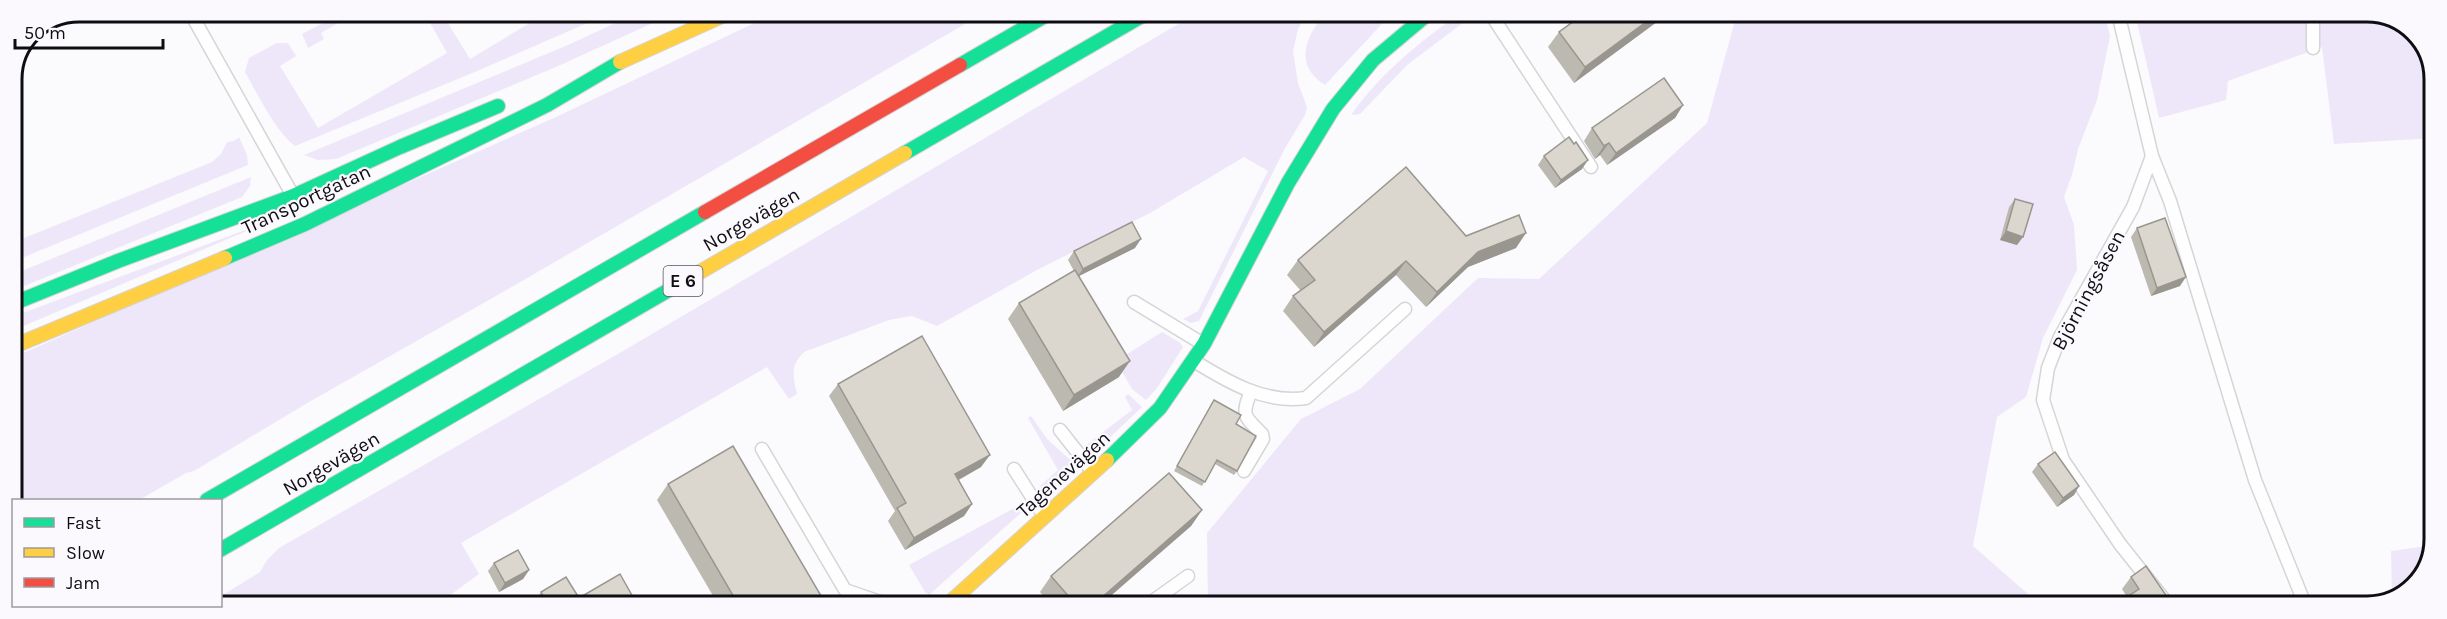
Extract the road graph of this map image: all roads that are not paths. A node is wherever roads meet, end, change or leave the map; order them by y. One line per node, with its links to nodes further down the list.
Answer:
1 (196, 22): 15 (lane)
2 (709, 22): 10 (main road, Transportgatan)
3 (1034, 22): 28 (main road, Norgevägen / E 6)
4 (1130, 22): 30 (main road, Norgevägen / E 6)
5 (1418, 22): 20 (main road, Tagenevägen)
6 (1496, 22): 14 (lane)
7 (2120, 22): 13 (lane)
8 (2313, 22): 9 (lane)
9 (2313, 48)
10 (608, 68): 11 (main road, Transportgatan); 15 (main road, Transportgatan)
11 (558, 84)
12 (506, 103): 15 (main road, Transportgatan)
13 (2152, 156): 35 (lane, Björningsåsen); 36 (lane)
14 (1592, 166)
15 (299, 210): 16 (main road, Transportgatan); 19 (main road, Transportgatan)
16 (22, 300)
17 (1134, 303): 20 (lane)
18 (1405, 309): 22 (lane)
19 (23, 342)
20 (1204, 344): 21 (main road, Tagenevägen)
21 (1194, 361): 22 (lane); 27 (main road, Tagenevägen)
22 (1251, 391): 26 (lane)
23 (1060, 430): 27 (lane)
24 (762, 449): 32 (lane)
25 (1014, 469): 29 (lane)
26 (1245, 471)
27 (1094, 473): 29 (main road, Tagenevägen)
28 (210, 499)
29 (1045, 517): 33 (main road, Tagenevägen)
30 (222, 549)
31 (1188, 576): 34 (lane)
32 (862, 596)
33 (962, 596)
34 (1160, 596)
35 (2161, 596)
36 (2302, 596)

